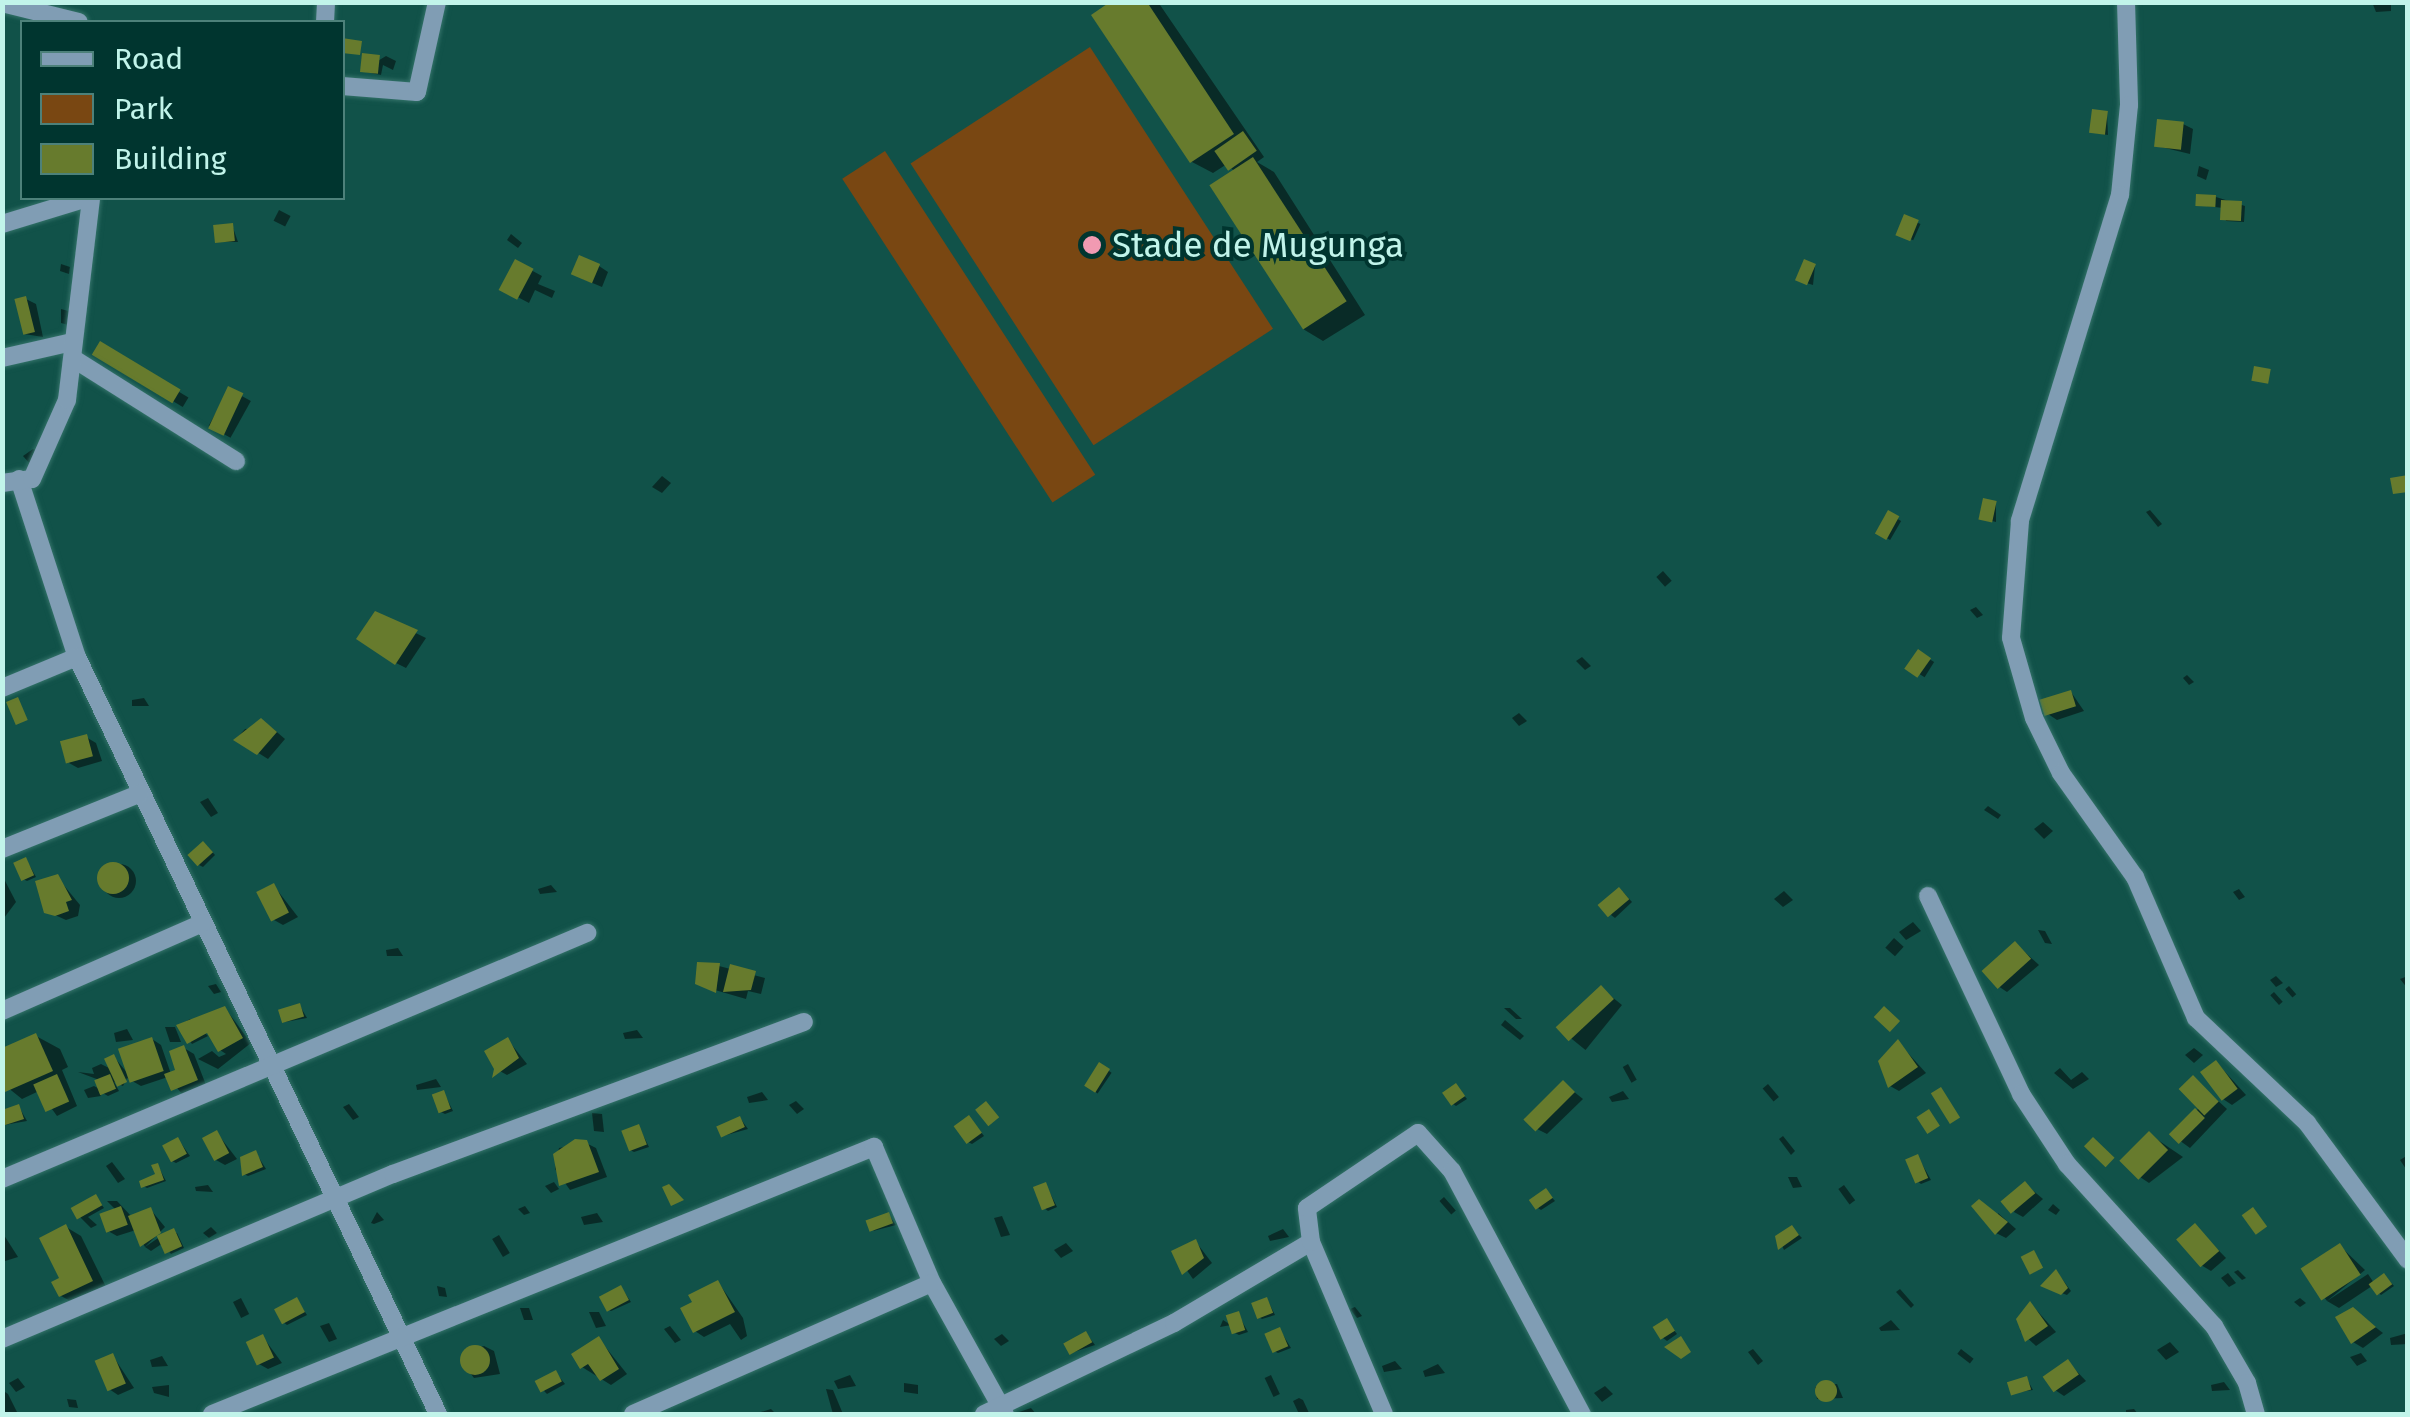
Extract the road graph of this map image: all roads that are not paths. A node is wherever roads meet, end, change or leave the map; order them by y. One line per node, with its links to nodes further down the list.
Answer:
1 (437, 2): 5 (street)
2 (2126, 2): 27 (street)
3 (2, 4): 4 (street)
4 (70, 20)
5 (345, 86)
6 (82, 200): 8 (street)
7 (89, 200): 9 (street)
8 (2, 224)
9 (72, 342): 10 (street); 11 (street)
10 (2, 358)
11 (77, 361): 12 (street); 13 (street)
12 (236, 460)
13 (11, 481): 14 (street)
14 (77, 657): 15 (street); 16 (street)
15 (2, 688)
16 (139, 794): 17 (street); 19 (street)
17 (2, 849)
18 (1928, 896): 38 (street)
19 (202, 923): 21 (street); 23 (street)
20 (587, 933): 23 (street)
21 (2, 1011)
22 (804, 1022): 25 (street)
23 (278, 1067): 24 (street); 25 (street)
24 (2, 1179)
25 (338, 1198): 29 (street); 30 (street)
26 (1311, 1242): 31 (street); 36 (street); 37 (street)
27 (2408, 1260)
28 (932, 1283): 29 (street); 31 (street); 34 (street)
29 (405, 1336): 32 (street); 33 (street)
30 (2, 1339)
31 (1004, 1410): 35 (street)
32 (212, 1414)
33 (438, 1414)
34 (633, 1414)
35 (984, 1414)
36 (1384, 1414)
37 (1582, 1414)
38 (2256, 1414)

